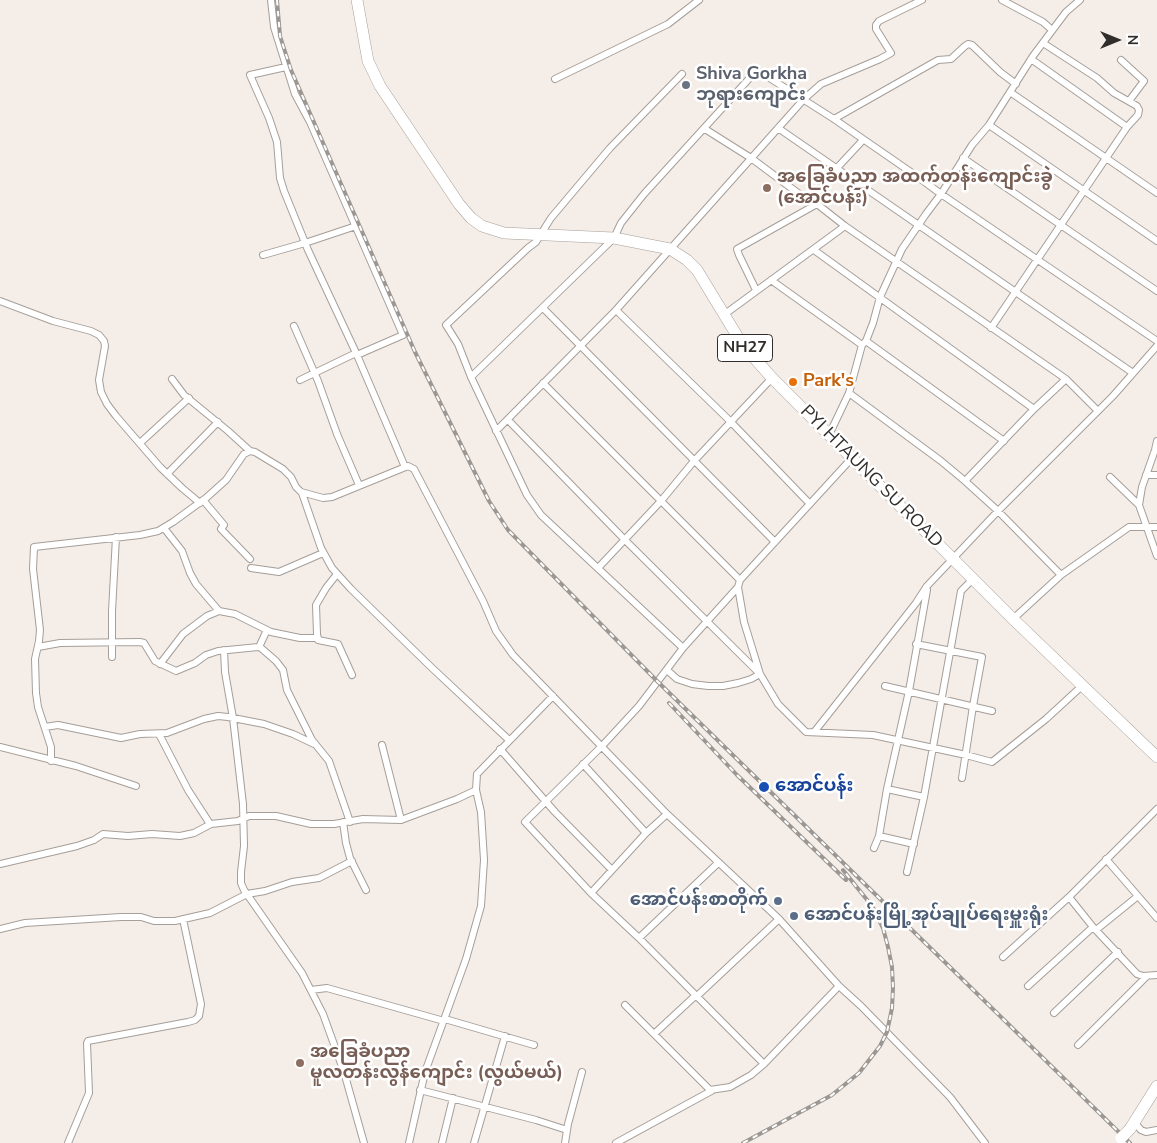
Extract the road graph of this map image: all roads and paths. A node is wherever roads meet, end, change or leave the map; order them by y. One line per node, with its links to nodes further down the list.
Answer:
1 (271, 0): 11 (street)
2 (357, 0): 37 (highway, PYI HTAUNG SU ROAD / NH27)
3 (699, 0): 13 (street)
4 (922, 0): 16 (street)
5 (1002, 0): 7 (street)
6 (1080, 0): 7 (street)
7 (1052, 30): 8 (street)
8 (1043, 43): 9 (street); 17 (street)
9 (1031, 59): 14 (street); 20 (street)
10 (1121, 60): 17 (street)
11 (286, 67): 33 (street); 40 (street)
12 (682, 74): 37 (street)
13 (555, 80)
14 (1016, 84): 15 (street); 18 (street)
15 (1010, 92): 19 (street); 26 (street)
16 (804, 99): 18 (street); 21 (street); 22 (street)
17 (1129, 101): 20 (street)
18 (834, 119): 23 (street)
19 (989, 125): 25 (street); 28 (street)
20 (1127, 127): 26 (street)
21 (778, 128): 24 (street); 27 (street)
22 (705, 129): 24 (street); 38 (street)
23 (863, 140): 27 (street); 30 (street)
24 (751, 158): 31 (street); 41 (street)
25 (964, 158): 30 (street); 36 (street)
26 (1107, 158): 28 (street); 29 (street)
27 (836, 169): 31 (street); 35 (street)
28 (1084, 191): 36 (street); 39 (street)
29 (1157, 193)
30 (941, 194): 35 (street); 44 (street)
31 (810, 202): 32 (street)
32 (817, 204): 34 (street); 47 (street)
33 (356, 226): 40 (street); 61 (street)
34 (845, 226): 42 (street); 45 (street)
35 (918, 226): 45 (street); 49 (street)
36 (1062, 226): 44 (street); 48 (street)
37 (540, 234): 38 (highway, PYI HTAUNG SU ROAD / NH27); 64 (street)
38 (614, 238): 41 (highway, PYI HTAUNG SU ROAD / NH27); 52 (street)
39 (1157, 241)
40 (306, 243): 43 (street); 61 (street)
41 (670, 249): 53 (street); 54 (highway, PYI HTAUNG SU ROAD / NH27)
42 (814, 250): 46 (street); 50 (street)
43 (263, 255)
44 (1037, 259): 49 (street); 57 (street)
45 (896, 261): 50 (street); 56 (street)
46 (771, 280): 47 (street); 58 (street)
47 (756, 290): 54 (street)
48 (1157, 291)
49 (1016, 293): 56 (street); 63 (street)
50 (880, 297): 58 (street); 72 (street)
51 (0, 301): 81 (street)
52 (543, 308): 59 (street); 64 (street)
53 (616, 310): 59 (street); 75 (street)
54 (725, 314): 65 (highway, PYI HTAUNG SU ROAD / NH27)
55 (294, 326): 62 (street)
56 (991, 328): 66 (street)
57 (1157, 341)
58 (864, 343): 70 (street); 80 (street)
59 (580, 346): 69 (street); 84 (street)
60 (1157, 346): 63 (street)
61 (357, 354): 62 (street); 85 (street)
62 (314, 373): 68 (street); 91 (street)
63 (1133, 373): 73 (street)
64 (471, 377): 77 (street)
65 (772, 378): 75 (street); 78 (highway, PYI HTAUNG SU ROAD / NH27)
66 (1066, 379): 72 (street); 73 (street)
67 (172, 380): 71 (street)
68 (300, 380)
69 (543, 383): 74 (street); 94 (street)
70 (849, 393): 78 (street); 90 (street)
71 (189, 398): 76 (street); 81 (street)
72 (1034, 409): 80 (street)
73 (1098, 411): 97 (street)
74 (508, 420): 77 (street); 102 (street)
75 (730, 421): 84 (street); 95 (street)
76 (218, 422): 82 (street); 86 (street)
77 (496, 430): 109 (street)
78 (829, 435): 83 (highway, PYI HTAUNG SU ROAD / NH27)
79 (1157, 440): 87 (street)
80 (1004, 441): 90 (street)
81 (140, 443): 86 (street)
82 (250, 452): 92 (street); 93 (street)
83 (852, 458): 95 (street); 107 (highway, PYI HTAUNG SU ROAD / NH27)
84 (694, 461): 94 (street); 103 (street)
85 (405, 467): 91 (street); 135 (street)
86 (167, 474): 93 (street)
87 (1146, 475): 88 (street); 96 (street)
88 (1157, 475)
89 (1110, 477): 96 (street)
90 (965, 481): 97 (street)
91 (359, 485): 92 (street)
92 (302, 493): 104 (street)
93 (202, 501): 99 (street); 106 (street)
94 (661, 502): 102 (street); 113 (street)
95 (810, 504): 103 (street)
96 (1139, 505): 100 (street)
97 (998, 511): 107 (street); 111 (street)
98 (1157, 527): 100 (street)
99 (164, 528): 101 (street); 115 (street)
100 (1146, 528): 105 (street); 111 (street)
101 (116, 537): 120 (street); 122 (street)
102 (625, 540): 109 (street); 117 (street)
103 (775, 542): 113 (street)
104 (323, 553): 108 (street); 110 (street)
105 (1157, 556)
106 (250, 559)
107 (954, 559): 112 (highway, PYI HTAUNG SU ROAD / NH27); 114 (street)
108 (251, 568)
109 (598, 568): 124 (street)
110 (337, 574): 119 (street); 143 (street)
111 (1060, 575): 116 (street)
112 (973, 578): 116 (highway, PYI HTAUNG SU ROAD / NH27); 126 (street)
113 (739, 583): 117 (street); 130 (street)
114 (927, 586): 121 (street); 141 (street)
115 (219, 611): 118 (street); 128 (street)
116 (1013, 619): 133 (highway, PYI HTAUNG SU ROAD / NH27)
117 (706, 621): 124 (street); 130 (street)
118 (267, 630): 119 (street); 123 (street)
119 (318, 638): 131 (street)
120 (112, 642): 122 (street); 127 (street); 128 (street)
121 (916, 644): 126 (street); 134 (street)
122 (38, 647): 140 (street)
123 (259, 647): 125 (street); 145 (street)
124 (684, 648): 129 (street)
125 (224, 650): 128 (street); 139 (street)
126 (950, 650): 136 (street); 137 (street)
127 (112, 657)
128 (160, 664)
129 (667, 670): 130 (street); 147 (street)
130 (760, 674): 141 (street)
131 (352, 675)
132 (885, 686): 134 (street)
133 (1083, 686): 151 (street); 152 (highway, PYI HTAUNG SU ROAD / NH27)
134 (909, 691): 136 (street); 144 (street)
135 (553, 696): 143 (street); 147 (street)
136 (941, 699): 137 (street); 148 (street)
137 (973, 706): 138 (street); 151 (street)
138 (992, 711)
139 (233, 718): 142 (street); 145 (street); 163 (street)
140 (45, 727): 142 (street); 153 (street)
141 (815, 731): 144 (street)
142 (159, 734): 166 (street)
143 (509, 740): 150 (street)
144 (898, 740): 148 (street); 157 (street)
145 (315, 744): 165 (street)
146 (382, 745): 164 (street)
147 (602, 746): 154 (street); 162 (street)
148 (932, 747): 151 (street); 159 (street)
149 (0, 748): 153 (street)
150 (500, 749): 158 (street); 160 (street)
151 (966, 754): 155 (street)
152 (1157, 757)
153 (51, 761): 156 (street)
154 (583, 764): 160 (street); 167 (street)
155 (962, 778)
156 (136, 786)
157 (887, 789): 159 (street); 168 (street)
158 (476, 790): 164 (street); 198 (street)
159 (924, 797): 169 (street)
160 (545, 801): 175 (street); 178 (street)
161 (1157, 810): 171 (street)
162 (667, 814): 167 (street); 173 (street)
163 (243, 818): 165 (street); 166 (street); 179 (street)
164 (402, 820): 165 (street)
165 (346, 822): 172 (street)
166 (210, 824): 174 (street)
167 (646, 832): 175 (street)
168 (878, 836): 169 (street); 170 (street)
169 (914, 844): 176 (street)
170 (874, 848)
171 (1106, 859): 180 (street); 181 (street)
172 (352, 861): 177 (street); 179 (street)
173 (718, 863): 183 (street); 187 (street)
174 (0, 864)
175 (610, 869): 178 (street)
176 (907, 872)
177 (366, 890)
178 (590, 893): 187 (street)
179 (247, 894): 184 (street); 194 (street)
180 (1069, 896): 185 (street); 189 (street)
181 (1138, 896): 182 (street); 185 (street)
182 (1157, 918)
183 (779, 919): 192 (street); 195 (street)
184 (183, 920): 186 (street); 214 (street)
185 (1095, 928): 188 (street); 193 (street)
186 (0, 929)
187 (639, 938): 195 (street)
188 (1118, 952): 191 (street); 197 (street)
189 (1003, 957)
190 (1156, 973): 191 (street)
191 (1147, 976): 202 (street)
192 (839, 986): 203 (street); 221 (street)
193 (1028, 986)
194 (310, 990): 198 (street); 215 (street)
195 (696, 996): 199 (street); 203 (street)
196 (625, 1005): 199 (street)
197 (1054, 1013)
198 (444, 1020): 200 (street); 206 (street)
199 (654, 1034): 207 (street)
200 (505, 1036): 201 (street); 209 (street)
201 (534, 1045)
202 (1078, 1045)
203 (764, 1064): 207 (street)
204 (582, 1072): 211 (street)
205 (1157, 1086): 210 (highway)
206 (420, 1090): 208 (street); 216 (street)
207 (714, 1090): 220 (street)
208 (453, 1098): 209 (street); 217 (street)
209 (484, 1106): 211 (street); 218 (street)
210 (1132, 1125): 212 (street); 213 (highway, bridge)
211 (567, 1130): 219 (street)
212 (1157, 1130)
213 (1118, 1140)
214 (68, 1143)
215 (364, 1143)
216 (409, 1143)
217 (442, 1143)
218 (474, 1143)
219 (565, 1143)
220 (616, 1143)
221 (985, 1143)

